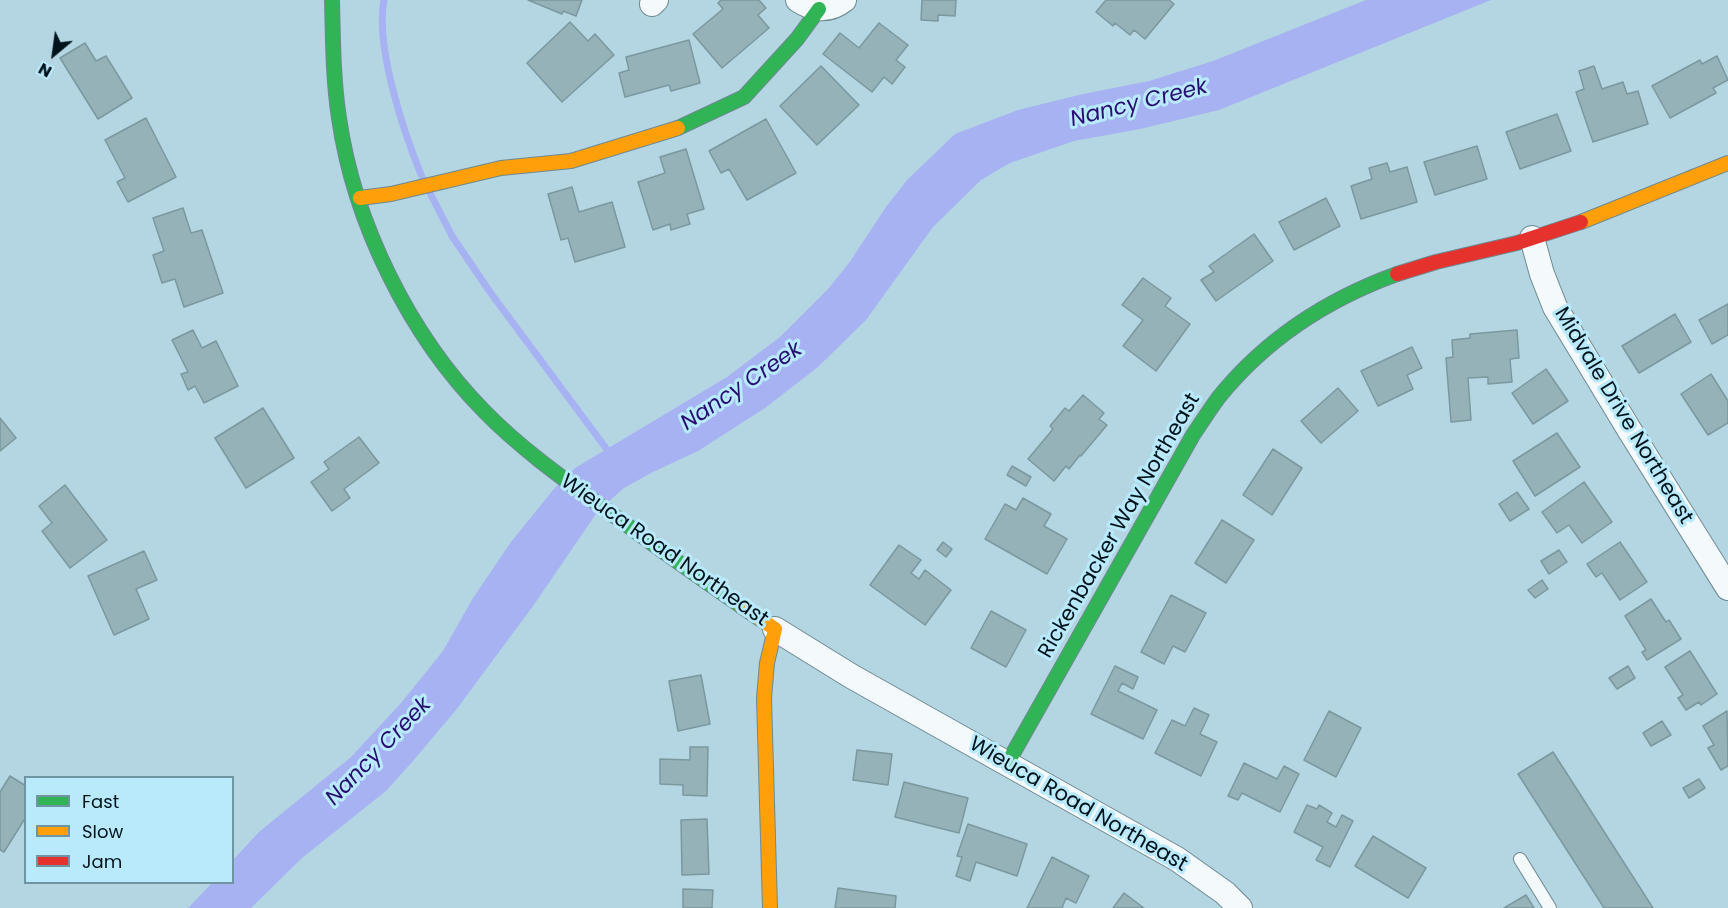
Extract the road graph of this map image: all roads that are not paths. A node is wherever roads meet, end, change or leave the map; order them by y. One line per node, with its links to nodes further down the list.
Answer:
1 (332, 0): 5 (street, Wieuca Road Northeast)
2 (844, 0): 3 (street)
3 (809, 4): 5 (street)
4 (1728, 163): 6 (street, Rickenbacker Way Northeast)
5 (360, 198): 8 (street, Wieuca Road Northeast)
6 (1532, 238): 7 (street, Midvale Drive Northeast); 9 (street, Rickenbacker Way Northeast)
7 (1728, 588)
8 (775, 629): 9 (street, Wieuca Road Northeast); 11 (street)
9 (1007, 764): 12 (street, Wieuca Road Northeast)
10 (1520, 859): 13 (lane)
11 (771, 908)
12 (1240, 908)
13 (1550, 908)

